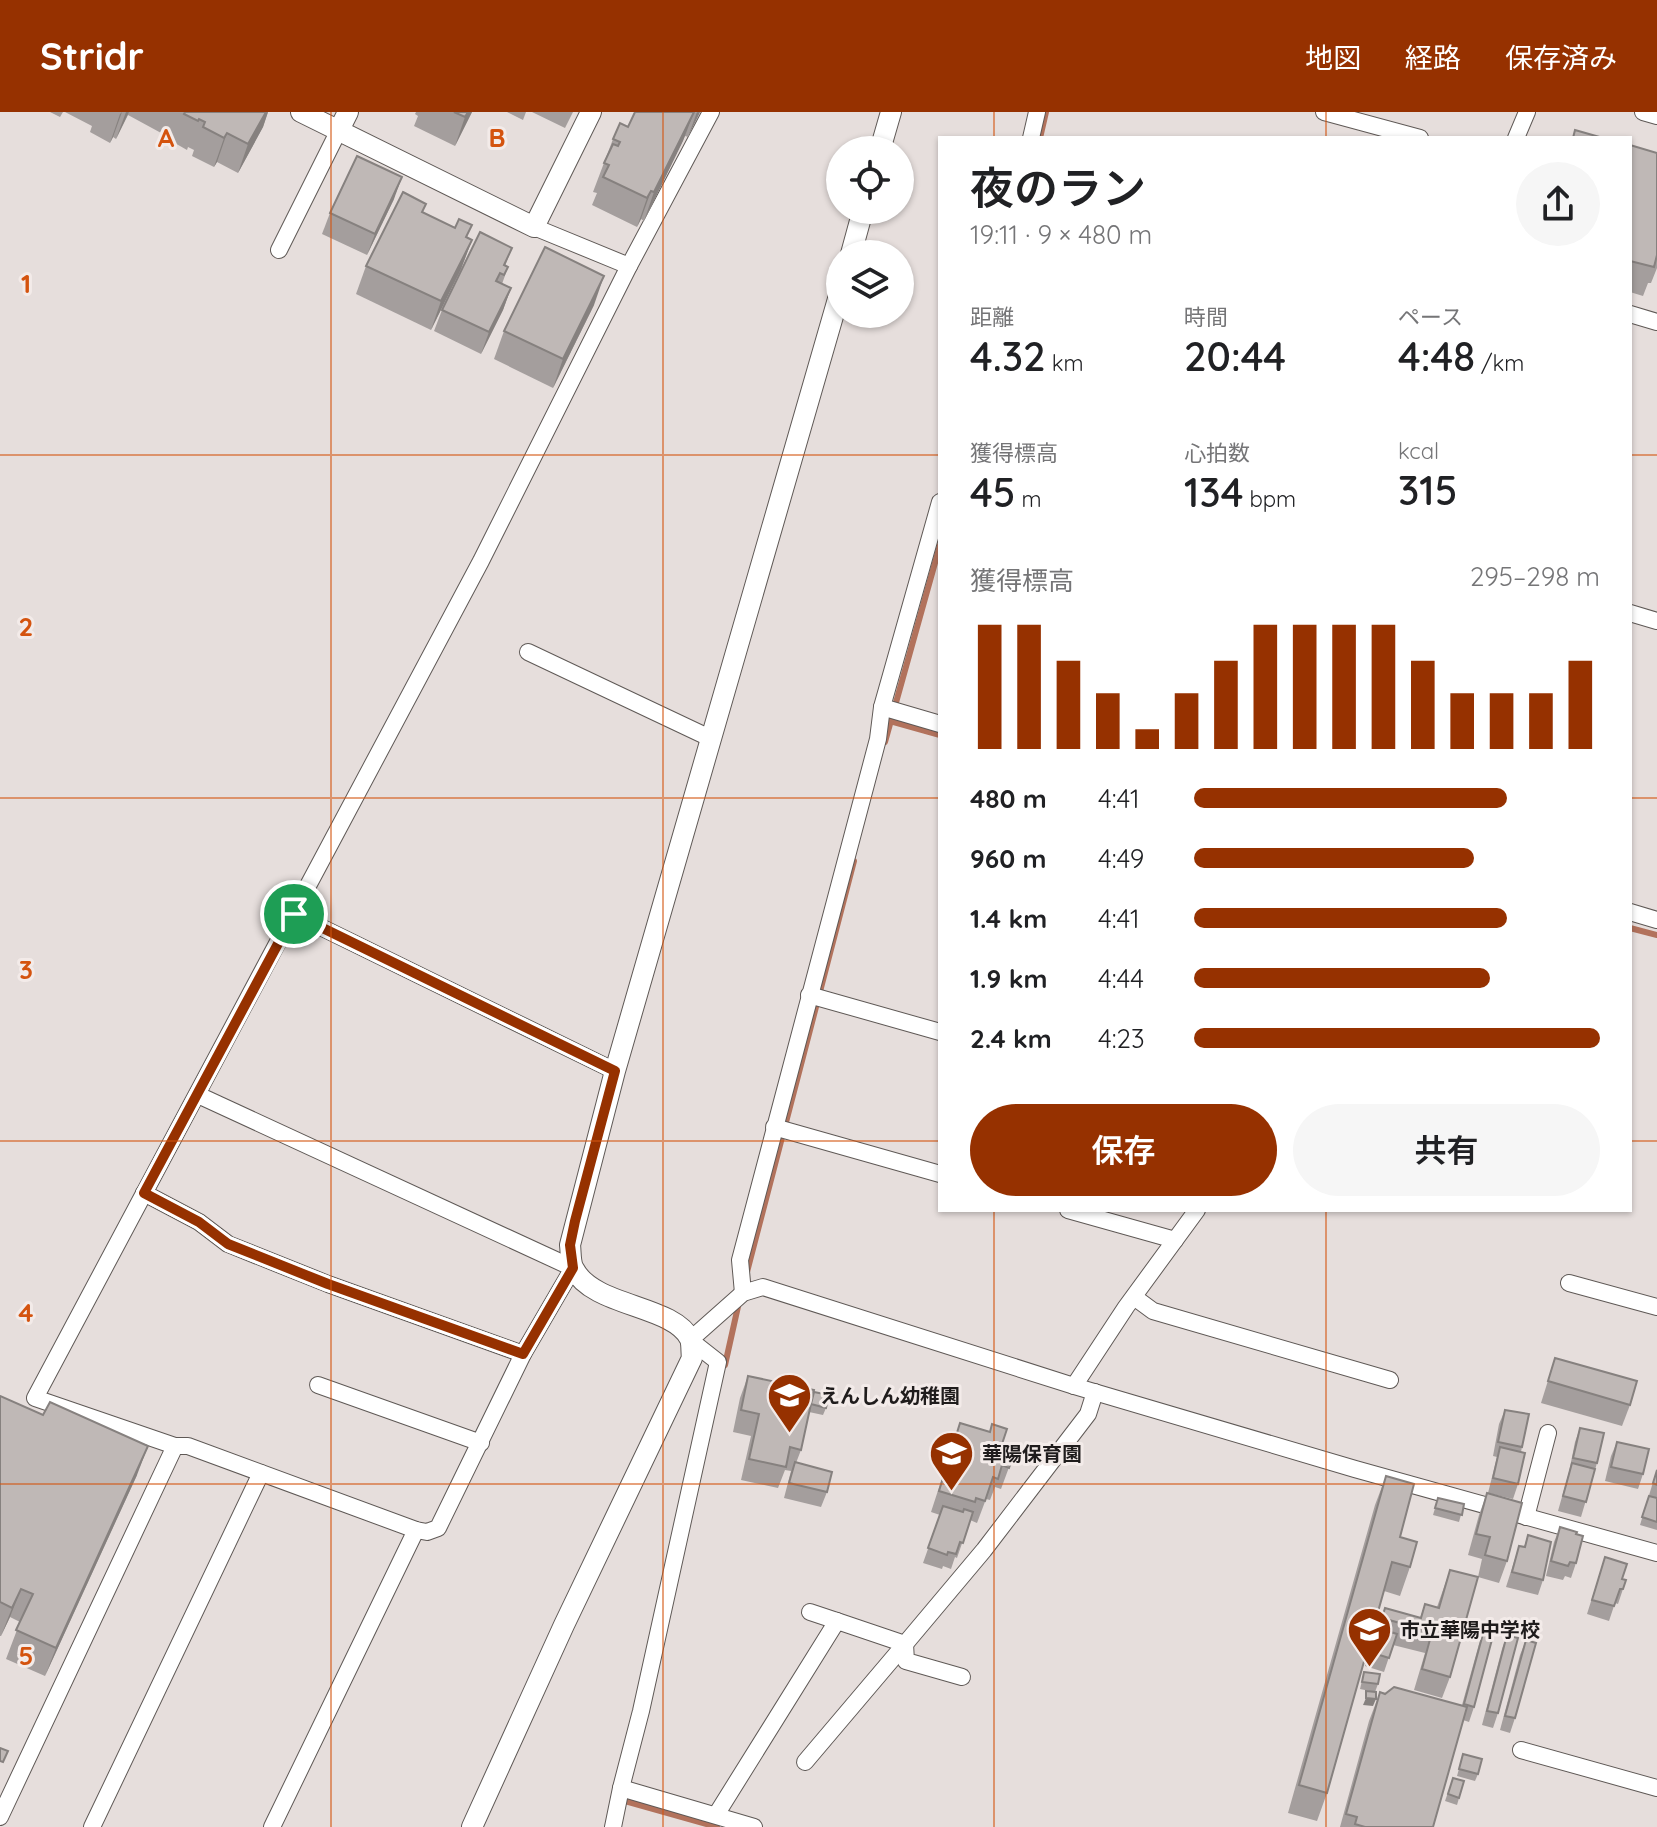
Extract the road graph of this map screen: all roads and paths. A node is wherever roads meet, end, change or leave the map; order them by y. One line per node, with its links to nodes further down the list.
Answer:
1 (301, 112): 10 (street)
2 (591, 112): 15 (street)
3 (711, 112): 17 (street)
4 (891, 112): 11 (street)
5 (1037, 112): 12 (street)
6 (1324, 112): 13 (street)
7 (1527, 112): 14 (street)
8 (1643, 112): 9 (street)
9 (1657, 116)
10 (344, 121): 15 (street); 16 (street)
11 (884, 136)
12 (1031, 136)
13 (1413, 136)
14 (1517, 136)
15 (534, 227): 17 (street)
16 (279, 250)
17 (629, 266): 29 (street)
18 (1632, 315): 19 (street)
19 (1657, 322)
20 (830, 328): 27 (street)
21 (938, 509): 25 (street)
22 (1632, 614): 23 (street)
23 (1657, 621)
24 (528, 652): 27 (street)
25 (882, 707): 26 (street); 31 (street)
26 (938, 723)
27 (712, 739): 33 (street)
28 (1632, 913): 30 (street)
29 (294, 914): 33 (street); 34 (street)
30 (1657, 920)
31 (809, 995): 32 (street); 35 (street)
32 (938, 1031)
33 (615, 1071): 41 (street)
34 (198, 1095): 37 (street); 41 (street)
35 (774, 1127): 36 (street); 43 (street)
36 (938, 1173)
37 (144, 1193): 47 (street); 54 (street)
38 (1075, 1212): 40 (street)
39 (1196, 1212): 40 (street)
40 (1175, 1240): 44 (street)
41 (573, 1268): 46 (street); 47 (street)
42 (1569, 1283): 45 (street)
43 (743, 1293): 46 (street); 50 (street)
44 (1134, 1297): 48 (street); 50 (street)
45 (1657, 1307)
46 (690, 1340): 65 (street); 71 (street)
47 (523, 1354): 53 (street)
48 (1390, 1380)
49 (318, 1385): 53 (street)
50 (1074, 1386): 51 (street)
51 (1095, 1392): 56 (street); 61 (street)
52 (1548, 1433): 56 (street)
53 (481, 1443): 57 (street)
54 (175, 1446): 55 (street); 68 (street)
55 (261, 1473): 57 (street); 69 (street)
56 (1526, 1517): 58 (street)
57 (416, 1530): 70 (street)
58 (1657, 1553)
59 (810, 1612): 60 (street)
60 (837, 1621): 61 (street); 67 (street)
61 (905, 1644): 62 (street); 64 (street)
62 (962, 1677)
63 (1521, 1750): 66 (street)
64 (805, 1762)
65 (621, 1788): 67 (street); 72 (street)
66 (1657, 1788)
67 (716, 1815): 73 (street)
68 (0, 1817)
69 (92, 1827)
70 (272, 1827)
71 (472, 1827)
72 (613, 1827)
73 (754, 1827)

